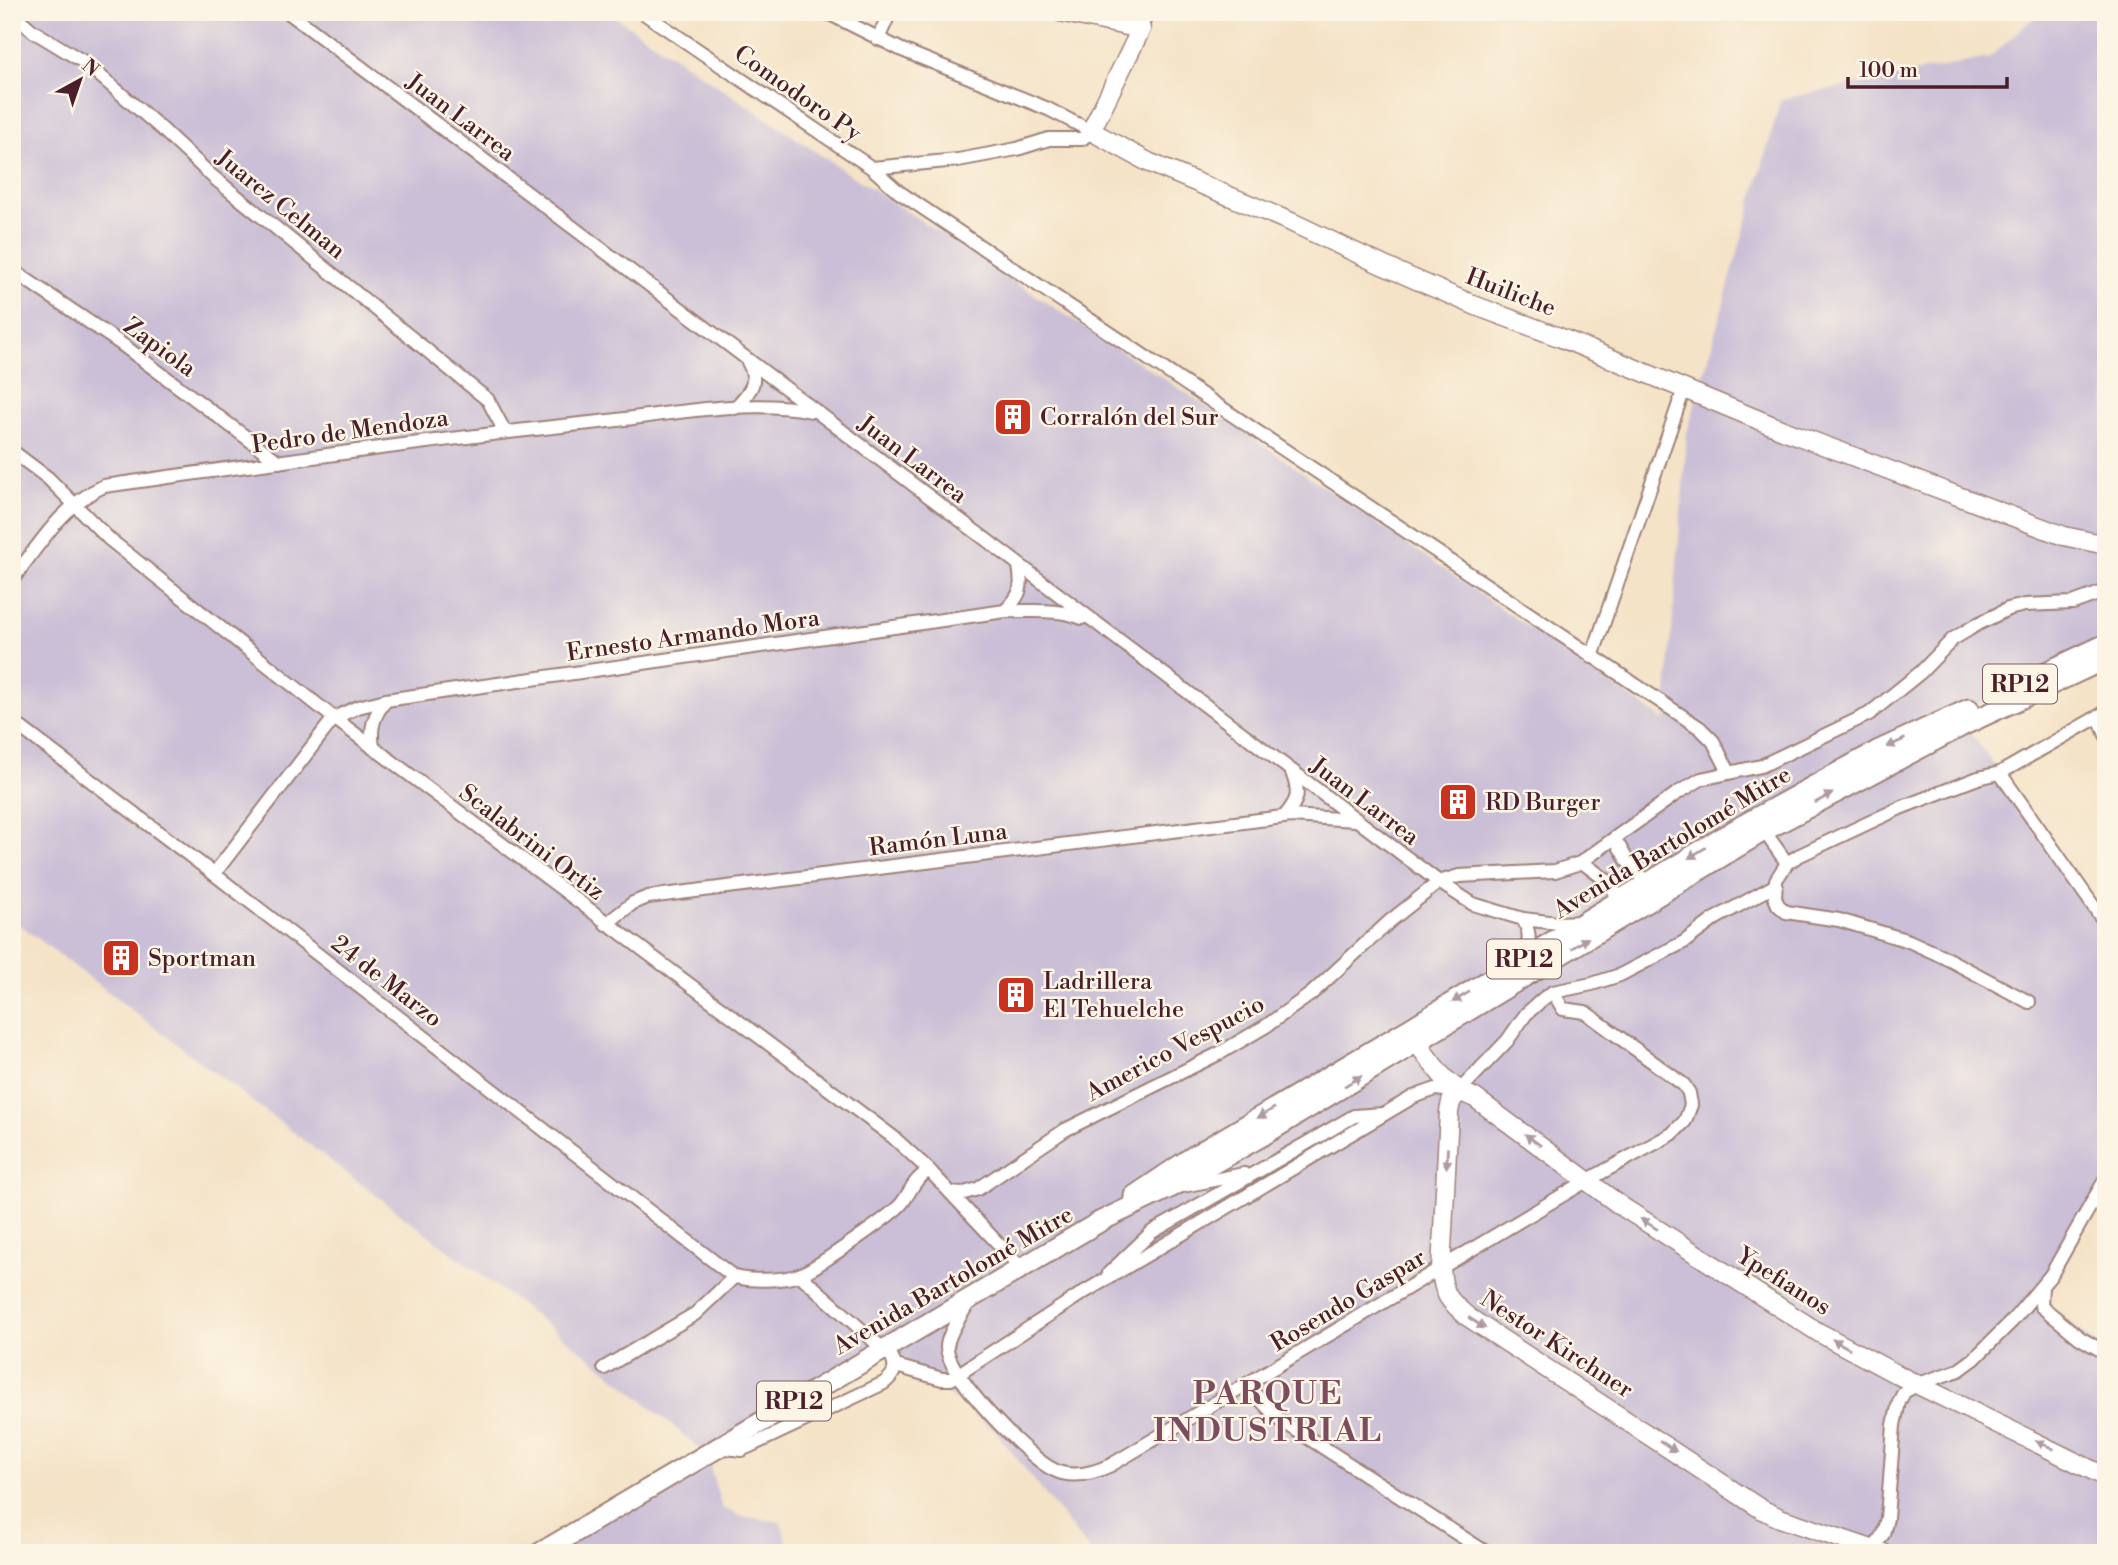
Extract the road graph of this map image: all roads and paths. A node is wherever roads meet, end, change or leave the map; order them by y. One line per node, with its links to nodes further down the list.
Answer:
1 (288, 12): 12 (street, Juan Larrea)
2 (642, 12): 10 (street, Comodoro Py)
3 (826, 12): 8 (street)
4 (890, 12): 8 (street)
5 (1060, 12): 7 (street)
6 (19, 19): 16 (street, Juarez Celman)
7 (1144, 20): 9 (street)
8 (878, 39): 9 (street)
9 (1091, 131): 10 (street); 13 (street, Huiliche)
10 (867, 165): 27 (street, Comodoro Py)
11 (12, 270): 18 (street, Zapiola)
12 (748, 361): 14 (street); 15 (street, Juan Larrea)
13 (1684, 388): 20 (street, Huiliche); 27 (street)
14 (735, 408): 15 (street, Pedro de Mendoza); 16 (street, Pedro de Mendoza)
15 (814, 411): 21 (street, Juan Larrea)
16 (505, 432): 18 (street, Pedro de Mendoza)
17 (12, 451): 19 (street, Scalabrini Ortiz)
18 (279, 462): 19 (street, Pedro de Mendoza)
19 (74, 504): 22 (street, Pedro de Mendoza); 31 (street, Scalabrini Ortiz)
20 (2106, 545)
21 (1019, 566): 24 (street); 25 (street, Juan Larrea)
22 (12, 580)
23 (2106, 591): 36 (street, Americo Vespucio)
24 (1005, 611): 25 (street, Ernesto Armando Mora); 29 (street, Ernesto Armando Mora)
25 (1095, 624): 35 (street, Juan Larrea)
26 (2106, 644): 46 (main road, Avenida Bartolomé Mitre / RP12, one-way to 46)
27 (1592, 657): 36 (street, Comodoro Py)
28 (2106, 659): 40 (main road, Avenida Bartolomé Mitre / RP12, one-way to 28)
29 (386, 700): 31 (street, Ernesto Armando Mora); 34 (street)
30 (2102, 714): 33 (street); 37 (street)
31 (334, 718): 34 (street, Scalabrini Ortiz); 44 (street)
32 (12, 721): 44 (street, 24 de Marzo)
33 (2106, 735)
34 (373, 748): 51 (street, Scalabrini Ortiz)
35 (1292, 772): 38 (street); 39 (street, Juan Larrea)
36 (1729, 772): 41 (street, Americo Vespucio)
37 (2000, 773): 43 (street); 52 (street)
38 (1284, 817): 39 (street, Ramón Luna); 51 (street, Ramón Luna)
39 (1356, 820): 45 (street, Juan Larrea)
40 (1764, 831): 43 (street); 56 (main road, Avenida Bartolomé Mitre / RP12, one-way to 40)
41 (1615, 839): 42 (street, Americo Vespucio); 46 (street)
42 (1582, 862): 45 (street, Americo Vespucio); 48 (street)
43 (1787, 863): 47 (street)
44 (214, 874): 71 (street, 24 de Marzo)
45 (1438, 882): 49 (street, Juan Larrea); 64 (street, Americo Vespucio)
46 (1649, 883): 48 (main road, Avenida Bartolomé Mitre / RP12)
47 (1776, 885): 54 (street); 55 (street)
48 (1621, 900): 50 (main road, Avenida Bartolomé Mitre / RP12)
49 (1523, 919): 50 (street, Juan Larrea); 53 (street)
50 (1584, 922): 53 (main road, Avenida Bartolomé Mitre / RP12)
51 (606, 924): 59 (street, Scalabrini Ortiz)
52 (2106, 924)
53 (1512, 966): 67 (main road, Avenida Bartolomé Mitre / RP12, one-way to 67)
54 (1553, 992): 57 (street); 62 (street, Rosendo Gaspar)
55 (2029, 1002)
56 (1418, 1043): 57 (street); 63 (main road, Avenida Bartolomé Mitre / RP12, one-way to 56)
57 (1458, 1092): 58 (street); 62 (street, Ypefianos, one-way to 57); 68 (street, Nestor Kirchner, one-way to 68)
58 (1386, 1114): 60 (street); 72 (street)
59 (929, 1170): 64 (street, Scalabrini Ortiz); 70 (street)
60 (1262, 1170): 63 (street); 72 (street)
61 (2106, 1178): 65 (street)
62 (1588, 1180): 68 (street, Rosendo Gaspar); 80 (street, Ypefianos, one-way to 62)
63 (1169, 1189): 67 (main road, Avenida Bartolomé Mitre / RP12)
64 (951, 1193): 69 (street, Scalabrini Ortiz)
65 (2095, 1197): 66 (street); 73 (street)
66 (2106, 1210)
67 (1101, 1222): 69 (main road, Avenida Bartolomé Mitre / RP12)
68 (1441, 1269): 81 (street, Rosendo Gaspar); 84 (street, Nestor Kirchner, one-way to 84)
69 (1023, 1270): 74 (main road, Avenida Bartolomé Mitre / RP12)
70 (800, 1275): 71 (street); 75 (street)
71 (734, 1277): 78 (street)
72 (1096, 1285): 79 (street)
73 (2042, 1286): 76 (street); 80 (street)
74 (971, 1299): 75 (main road, Avenida Bartolomé Mitre / RP12); 79 (street, Rosendo Gaspar)
75 (883, 1349): 77 (street); 82 (main road, Avenida Bartolomé Mitre / RP12)
76 (2106, 1353)
77 (896, 1366): 79 (street); 82 (street)
78 (604, 1368)
79 (958, 1375): 81 (street, Rosendo Gaspar)
80 (1918, 1384): 83 (street, Ypefianos, one-way to 80); 84 (street)
81 (1247, 1386): 86 (street)
82 (718, 1447): 85 (main road, Avenida Bartolomé Mitre / RP12)
83 (2106, 1477)
84 (1876, 1551)
85 (540, 1553)
86 (1487, 1553)

